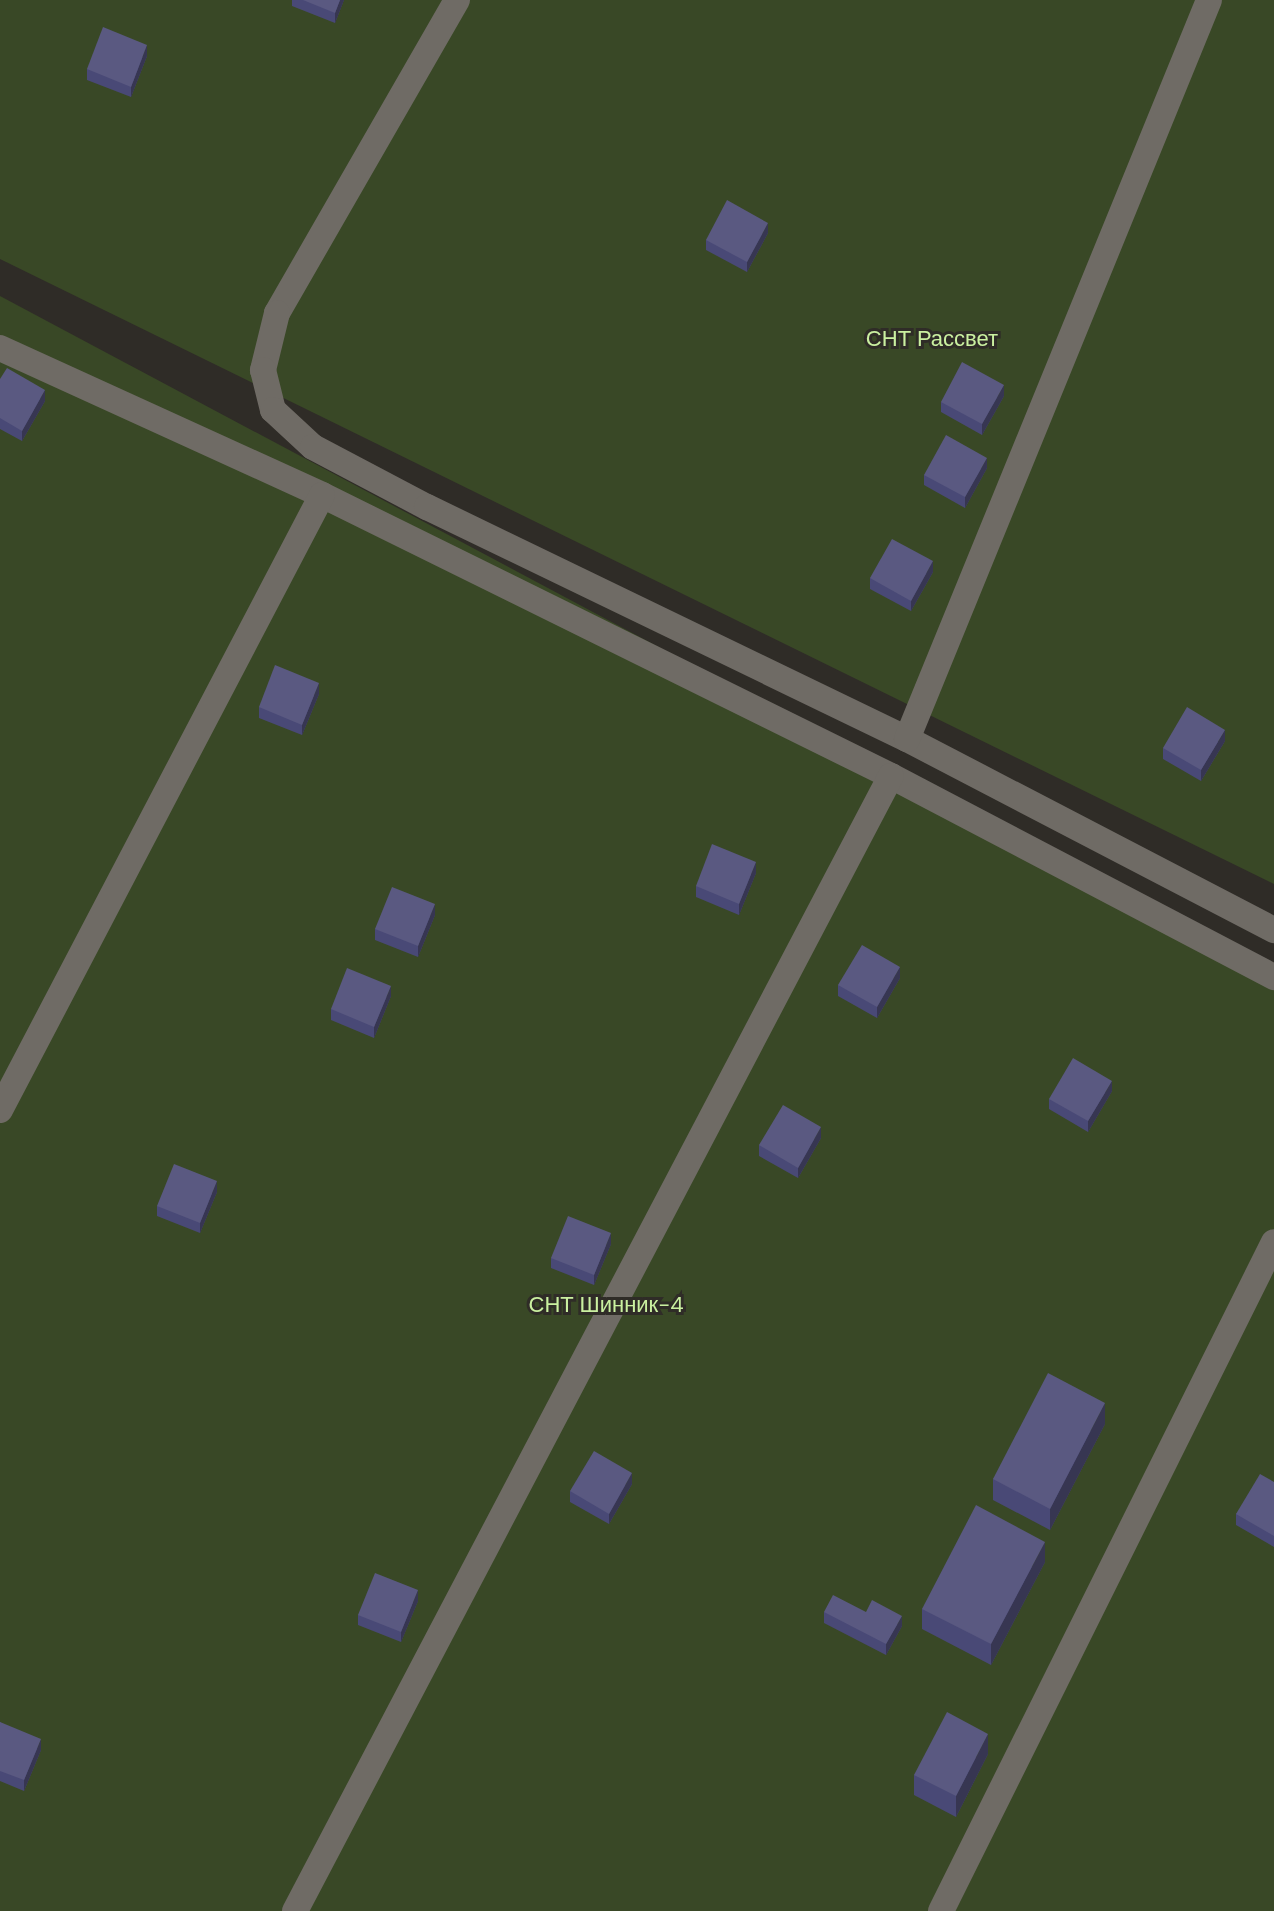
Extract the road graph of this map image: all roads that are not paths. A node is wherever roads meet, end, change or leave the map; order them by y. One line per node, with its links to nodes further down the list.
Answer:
1 (457, 0): 5 (lane)
2 (1209, 0): 5 (lane)
3 (0, 348): 4 (lane)
4 (322, 495): 6 (lane); 9 (lane)
5 (907, 739): 7 (lane)
6 (891, 776): 8 (lane); 11 (lane)
7 (1274, 930)
8 (1274, 977)
9 (0, 1110)
10 (1274, 1242): 12 (lane)
11 (295, 1911)
12 (941, 1911)

